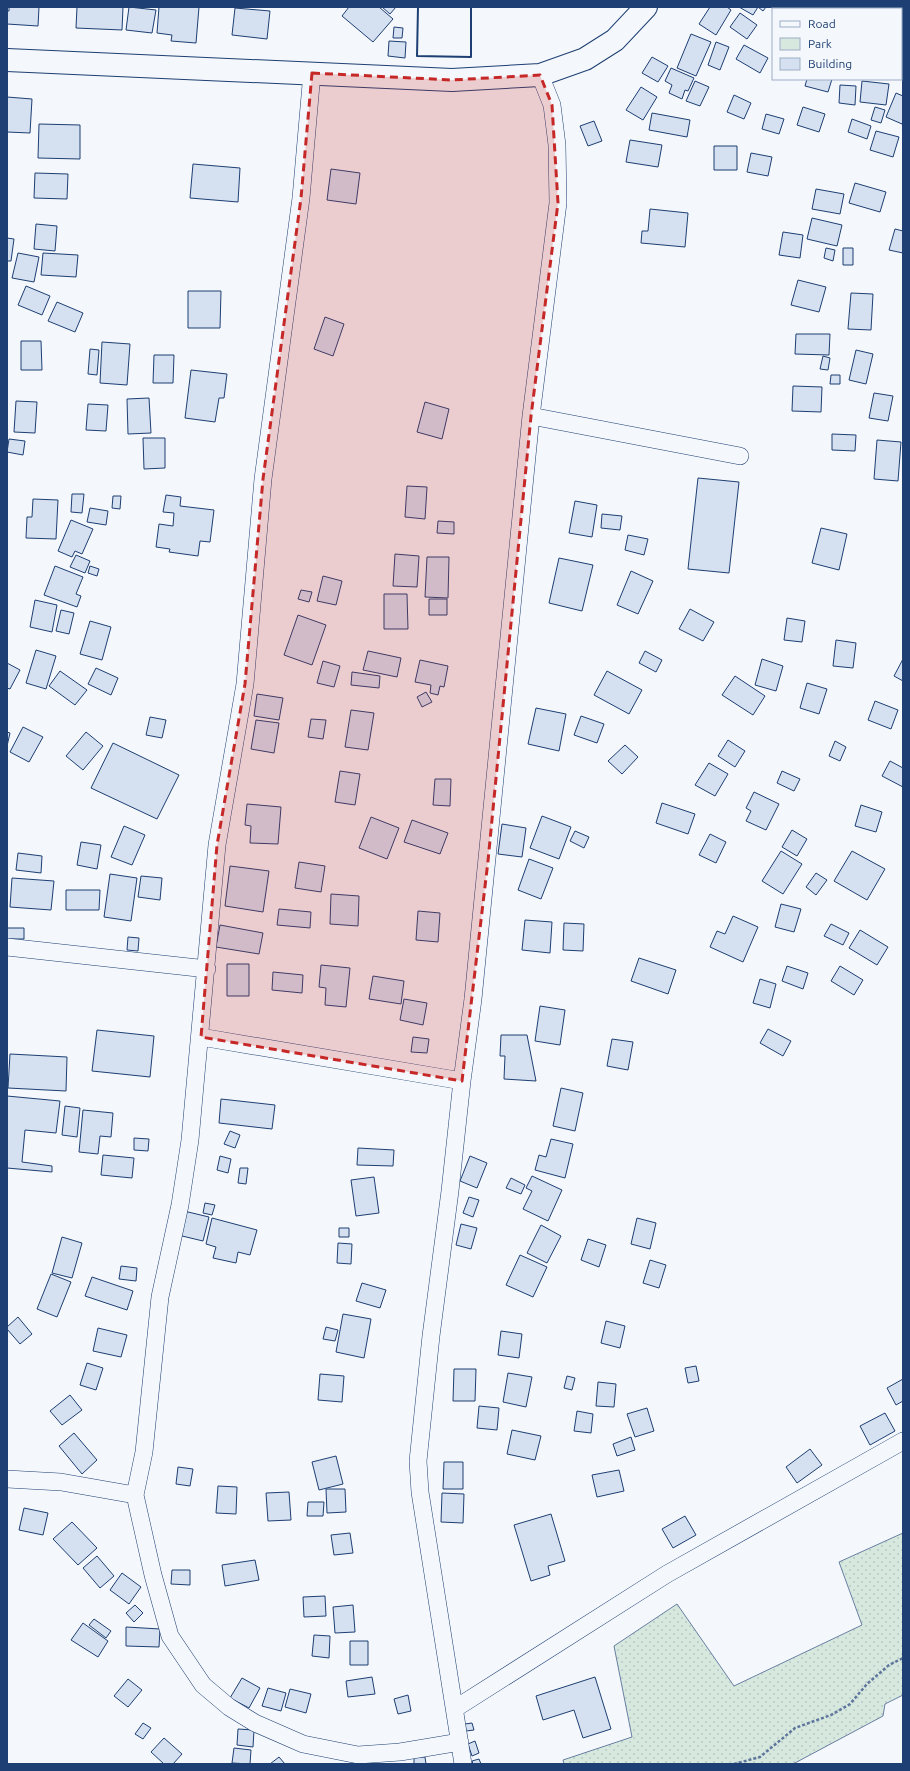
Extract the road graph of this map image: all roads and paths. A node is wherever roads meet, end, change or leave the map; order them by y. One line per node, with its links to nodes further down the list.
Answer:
1 (646, 7): 4 (main road)
2 (7, 60): 3 (main road)
3 (312, 73): 4 (main road); 8 (street)
4 (540, 75): 5 (street)
5 (532, 416): 6 (street); 10 (street)
6 (740, 456)
7 (7, 947): 8 (street)
8 (207, 969): 9 (street)
9 (201, 1037): 10 (street); 13 (street)
10 (462, 1081): 15 (street)
11 (903, 1441): 15 (street)
12 (7, 1479): 13 (street)
13 (135, 1495): 16 (street)
14 (903, 1658): 18 (path)
15 (456, 1708): 16 (street)
16 (460, 1742): 17 (street)
17 (464, 1764)
18 (734, 1764)

